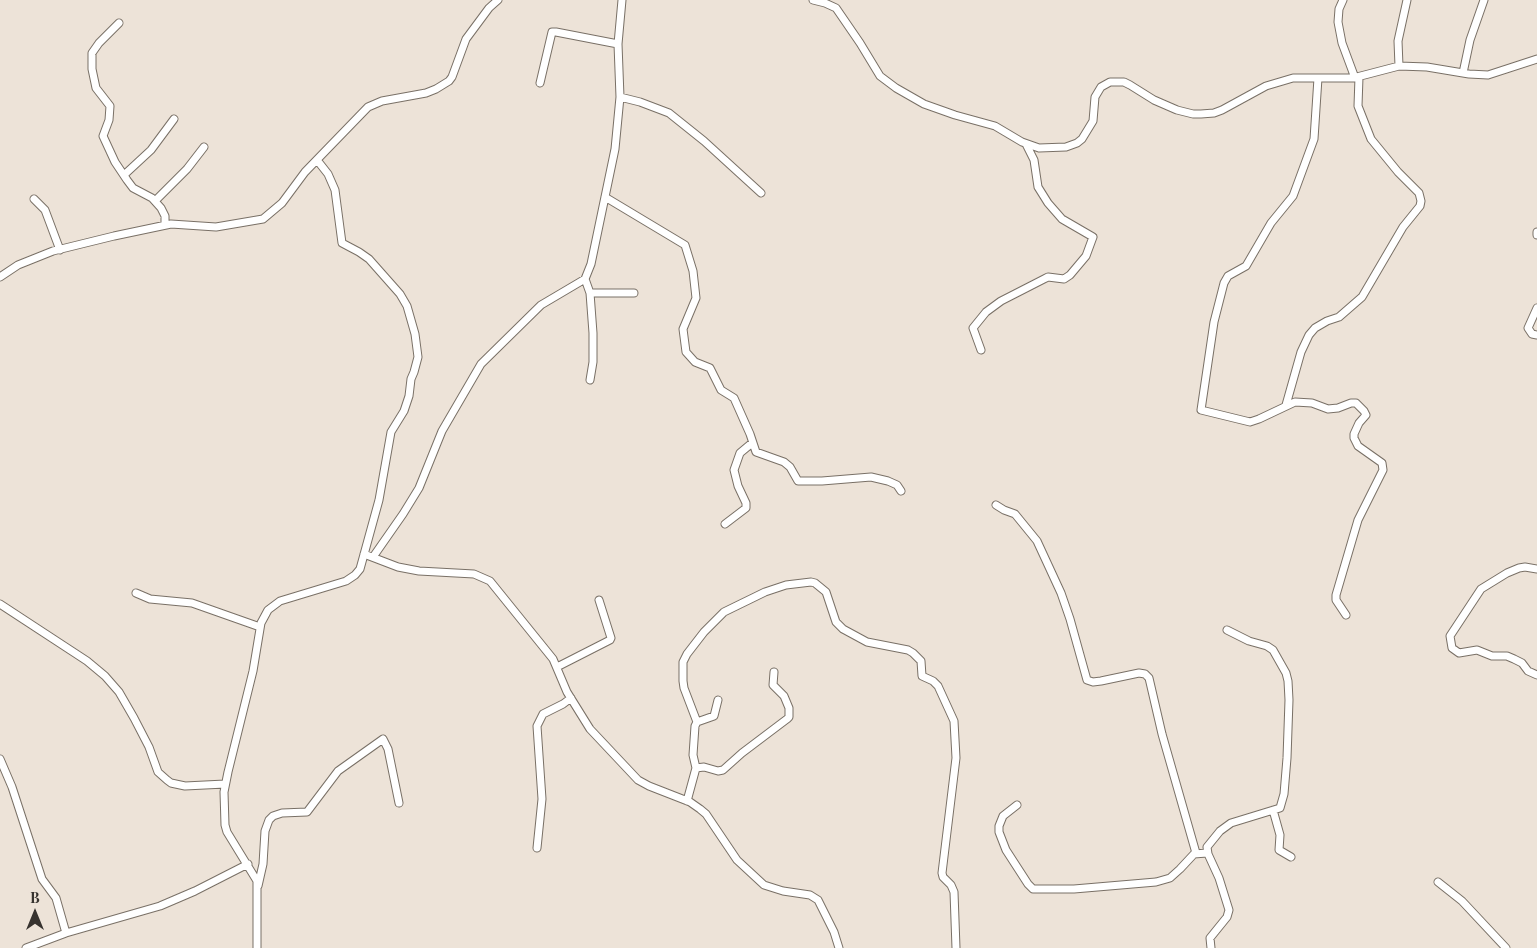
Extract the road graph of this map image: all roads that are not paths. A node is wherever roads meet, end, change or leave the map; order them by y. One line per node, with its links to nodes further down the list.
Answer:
1 (622, 0): 8 (street)
2 (813, 0): 17 (street)
3 (1343, 0): 12 (street)
4 (1406, 0): 10 (street)
5 (1484, 0): 11 (street)
6 (495, 1): 19 (street)
7 (119, 23): 20 (street)
8 (618, 44): 14 (street); 15 (street)
9 (1537, 59): 11 (street)
10 (1399, 66): 11 (street); 12 (street)
11 (1463, 73)
12 (1357, 77): 13 (street); 35 (street)
13 (1318, 78): 17 (street); 35 (street)
14 (540, 83)
15 (620, 97): 21 (street); 22 (street)
16 (174, 119): 20 (street)
17 (1026, 144): 33 (street)
18 (204, 147): 24 (street)
19 (316, 160): 25 (street); 40 (street)
20 (124, 175): 24 (street)
21 (761, 194)
22 (605, 197): 28 (street); 36 (street)
23 (34, 199): 26 (street)
24 (155, 201): 25 (street)
25 (165, 226): 26 (street)
26 (60, 250): 27 (street)
27 (0, 277)
28 (585, 279): 29 (street); 41 (street)
29 (590, 293): 30 (street); 34 (street)
30 (634, 293)
31 (1537, 308): 32 (street)
32 (1537, 335)
33 (982, 350)
34 (590, 380)
35 (1286, 405): 46 (street)
36 (752, 442): 37 (street); 39 (street)
37 (901, 491)
38 (996, 505): 63 (street)
39 (725, 524)
40 (364, 554): 41 (street); 47 (street)
41 (373, 557): 49 (street)
42 (1537, 569): 51 (street)
43 (136, 593): 47 (street)
44 (599, 600): 49 (street)
45 (0, 604): 57 (street)
46 (1346, 615)
47 (260, 627): 57 (street)
48 (1227, 630): 61 (street)
49 (557, 667): 52 (street)
50 (774, 672): 56 (street)
51 (1537, 675)
52 (571, 698): 58 (street); 62 (street)
53 (718, 700): 54 (street)
54 (697, 722): 56 (street); 73 (street)
55 (0, 759): 69 (street)
56 (696, 768): 58 (street)
57 (225, 784): 66 (street)
58 (687, 801): 72 (street)
59 (399, 803): 68 (street)
60 (1017, 805): 63 (street)
61 (1273, 810): 64 (street); 65 (street)
62 (538, 848)
63 (1196, 853): 64 (street)
64 (1207, 853): 74 (street)
65 (1292, 857)
66 (248, 864): 68 (street); 69 (street)
67 (1438, 882): 75 (street)
68 (258, 886): 71 (street)
69 (66, 933): 70 (street)
70 (26, 948)
71 (257, 948)
72 (839, 948)
73 (956, 948)
74 (1211, 948)
75 (1506, 948)

